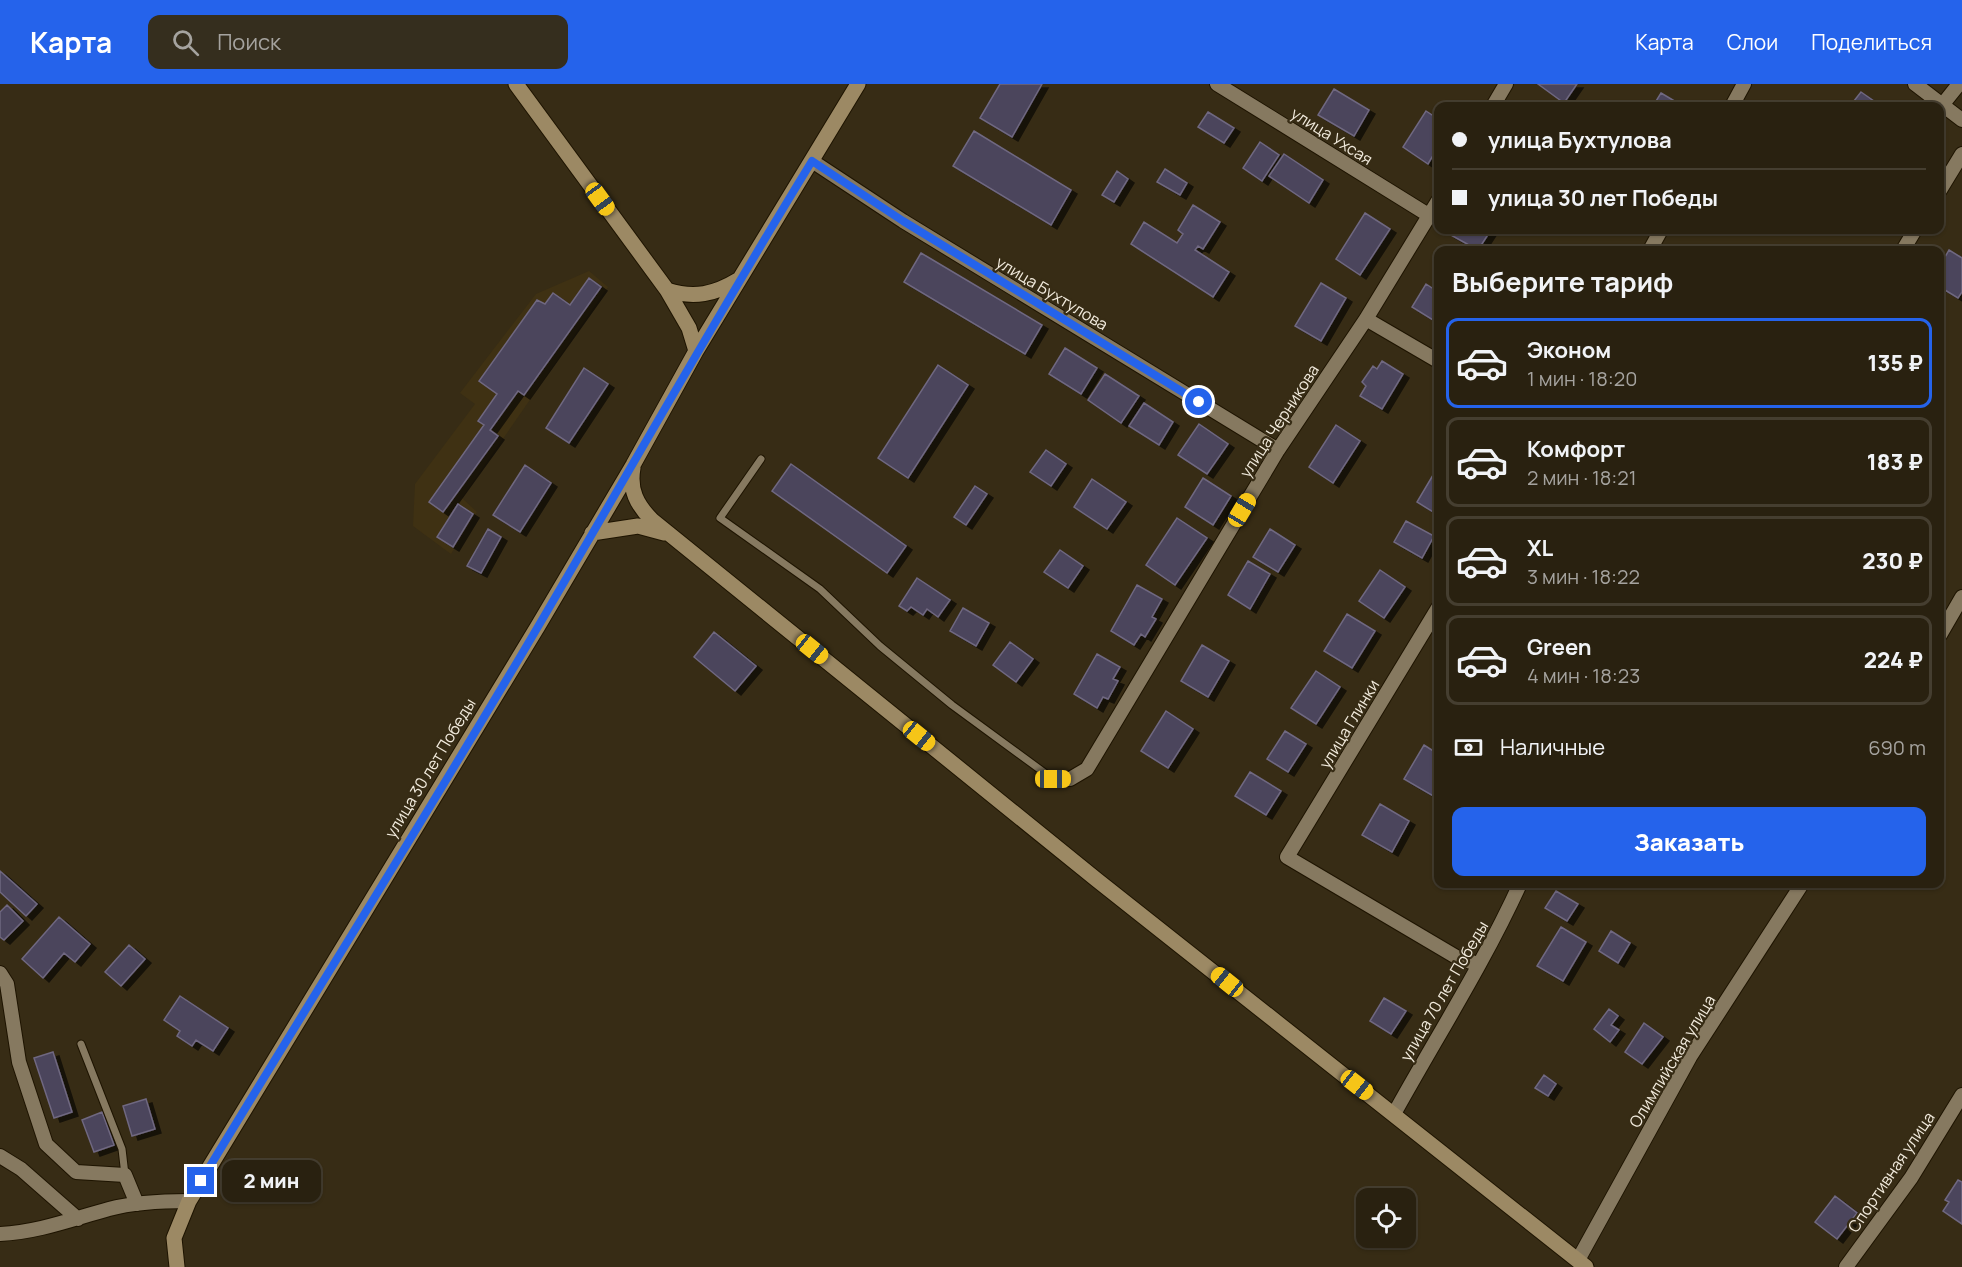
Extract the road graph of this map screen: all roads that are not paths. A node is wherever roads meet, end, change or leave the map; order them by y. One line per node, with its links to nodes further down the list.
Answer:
1 (516, 84): 20 (main road)
2 (858, 84): 15 (main road)
3 (1217, 84): 18 (street, улица Ухсая)
4 (1506, 84): 8 (street)
5 (1744, 84): 9 (street)
6 (1915, 84): 10 (street)
7 (1959, 84): 11 (street)
8 (1495, 102)
9 (1734, 102)
10 (1940, 102)
11 (1944, 103)
12 (1944, 105): 13 (street)
13 (1962, 120)
14 (1962, 154): 16 (street)
15 (812, 161): 19 (main road, улица 30 лет Победы); 24 (street, улица Бухтулова)
16 (1944, 183)
17 (1434, 208): 18 (street, улица Черникова)
18 (1430, 216): 21 (street, улица Черникова)
19 (739, 280): 20 (main road); 22 (main road, улица 30 лет Победы)
20 (667, 290): 22 (main road)
21 (1366, 319): 23 (street); 24 (street, улица Черникова)
22 (696, 351): 26 (main road, улица 30 лет Победы)
23 (1434, 359)
24 (1278, 450): 32 (street, улица Черникова)
25 (761, 459): 32 (lane)
26 (633, 465): 27 (main road, улица 30 лет Победы); 28 (main road)
27 (592, 533): 28 (main road); 42 (main road, улица 30 лет Победы)
28 (669, 534): 39 (main road)
29 (1962, 597): 31 (street)
30 (1434, 615): 35 (street, улица Глинки)
31 (1944, 628)
32 (1070, 778)
33 (1518, 888): 35 (street, улица 70 лет Победы)
34 (1799, 888): 46 (street, Олимпийская улица)
35 (1478, 964): 39 (street, улица 70 лет Победы)
36 (0, 973): 41 (street)
37 (81, 1044): 41 (lane)
38 (1962, 1095): 48 (street, Спортивная улица)
39 (1394, 1114): 46 (main road)
40 (0, 1156): 44 (street)
41 (125, 1175): 43 (street)
42 (189, 1201): 43 (street); 47 (main road, улица 30 лет Победы)
43 (137, 1204): 44 (street)
44 (78, 1219): 45 (street)
45 (0, 1234)
46 (1582, 1264)
47 (177, 1267)
48 (1846, 1267)

